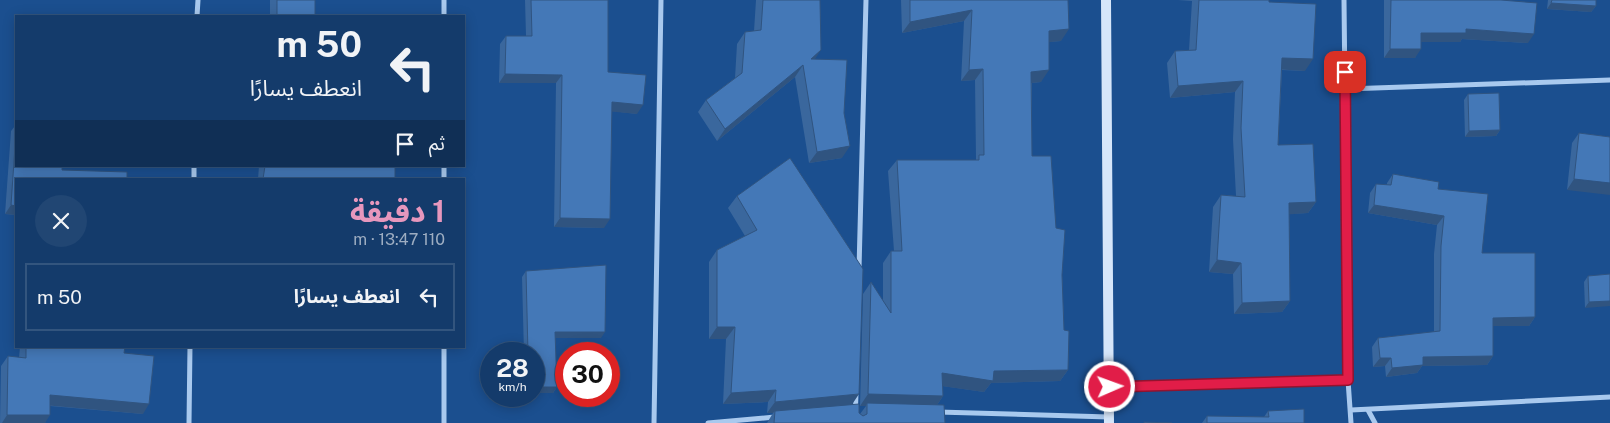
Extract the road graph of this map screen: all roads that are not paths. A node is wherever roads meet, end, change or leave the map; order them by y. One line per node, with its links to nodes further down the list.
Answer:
1 (198, 0): 7 (street)
2 (444, 0): 8 (street)
3 (661, 0): 28 (street)
4 (866, 0): 11 (street)
5 (1106, 0): 15 (street)
6 (1344, 0): 10 (street)
7 (197, 15)
8 (444, 15)
9 (1610, 80): 10 (street)
10 (1346, 89): 14 (street)
11 (859, 274)
12 (190, 348): 26 (street)
13 (444, 348): 27 (street)
14 (1348, 380): 15 (street); 20 (street)
15 (1110, 387): 25 (street)
16 (856, 391): 18 (street)
17 (1610, 397): 21 (street)
18 (855, 410): 19 (street); 22 (street); 30 (street)
19 (865, 410)
20 (1351, 410): 21 (street); 31 (street)
21 (1368, 410): 32 (street)
22 (845, 411)
23 (933, 412): 25 (street)
24 (786, 416): 29 (street)
25 (1110, 420)
26 (189, 423)
27 (444, 423)
28 (654, 423)
29 (708, 423)
30 (855, 423)
31 (1351, 423)
32 (1375, 423)

